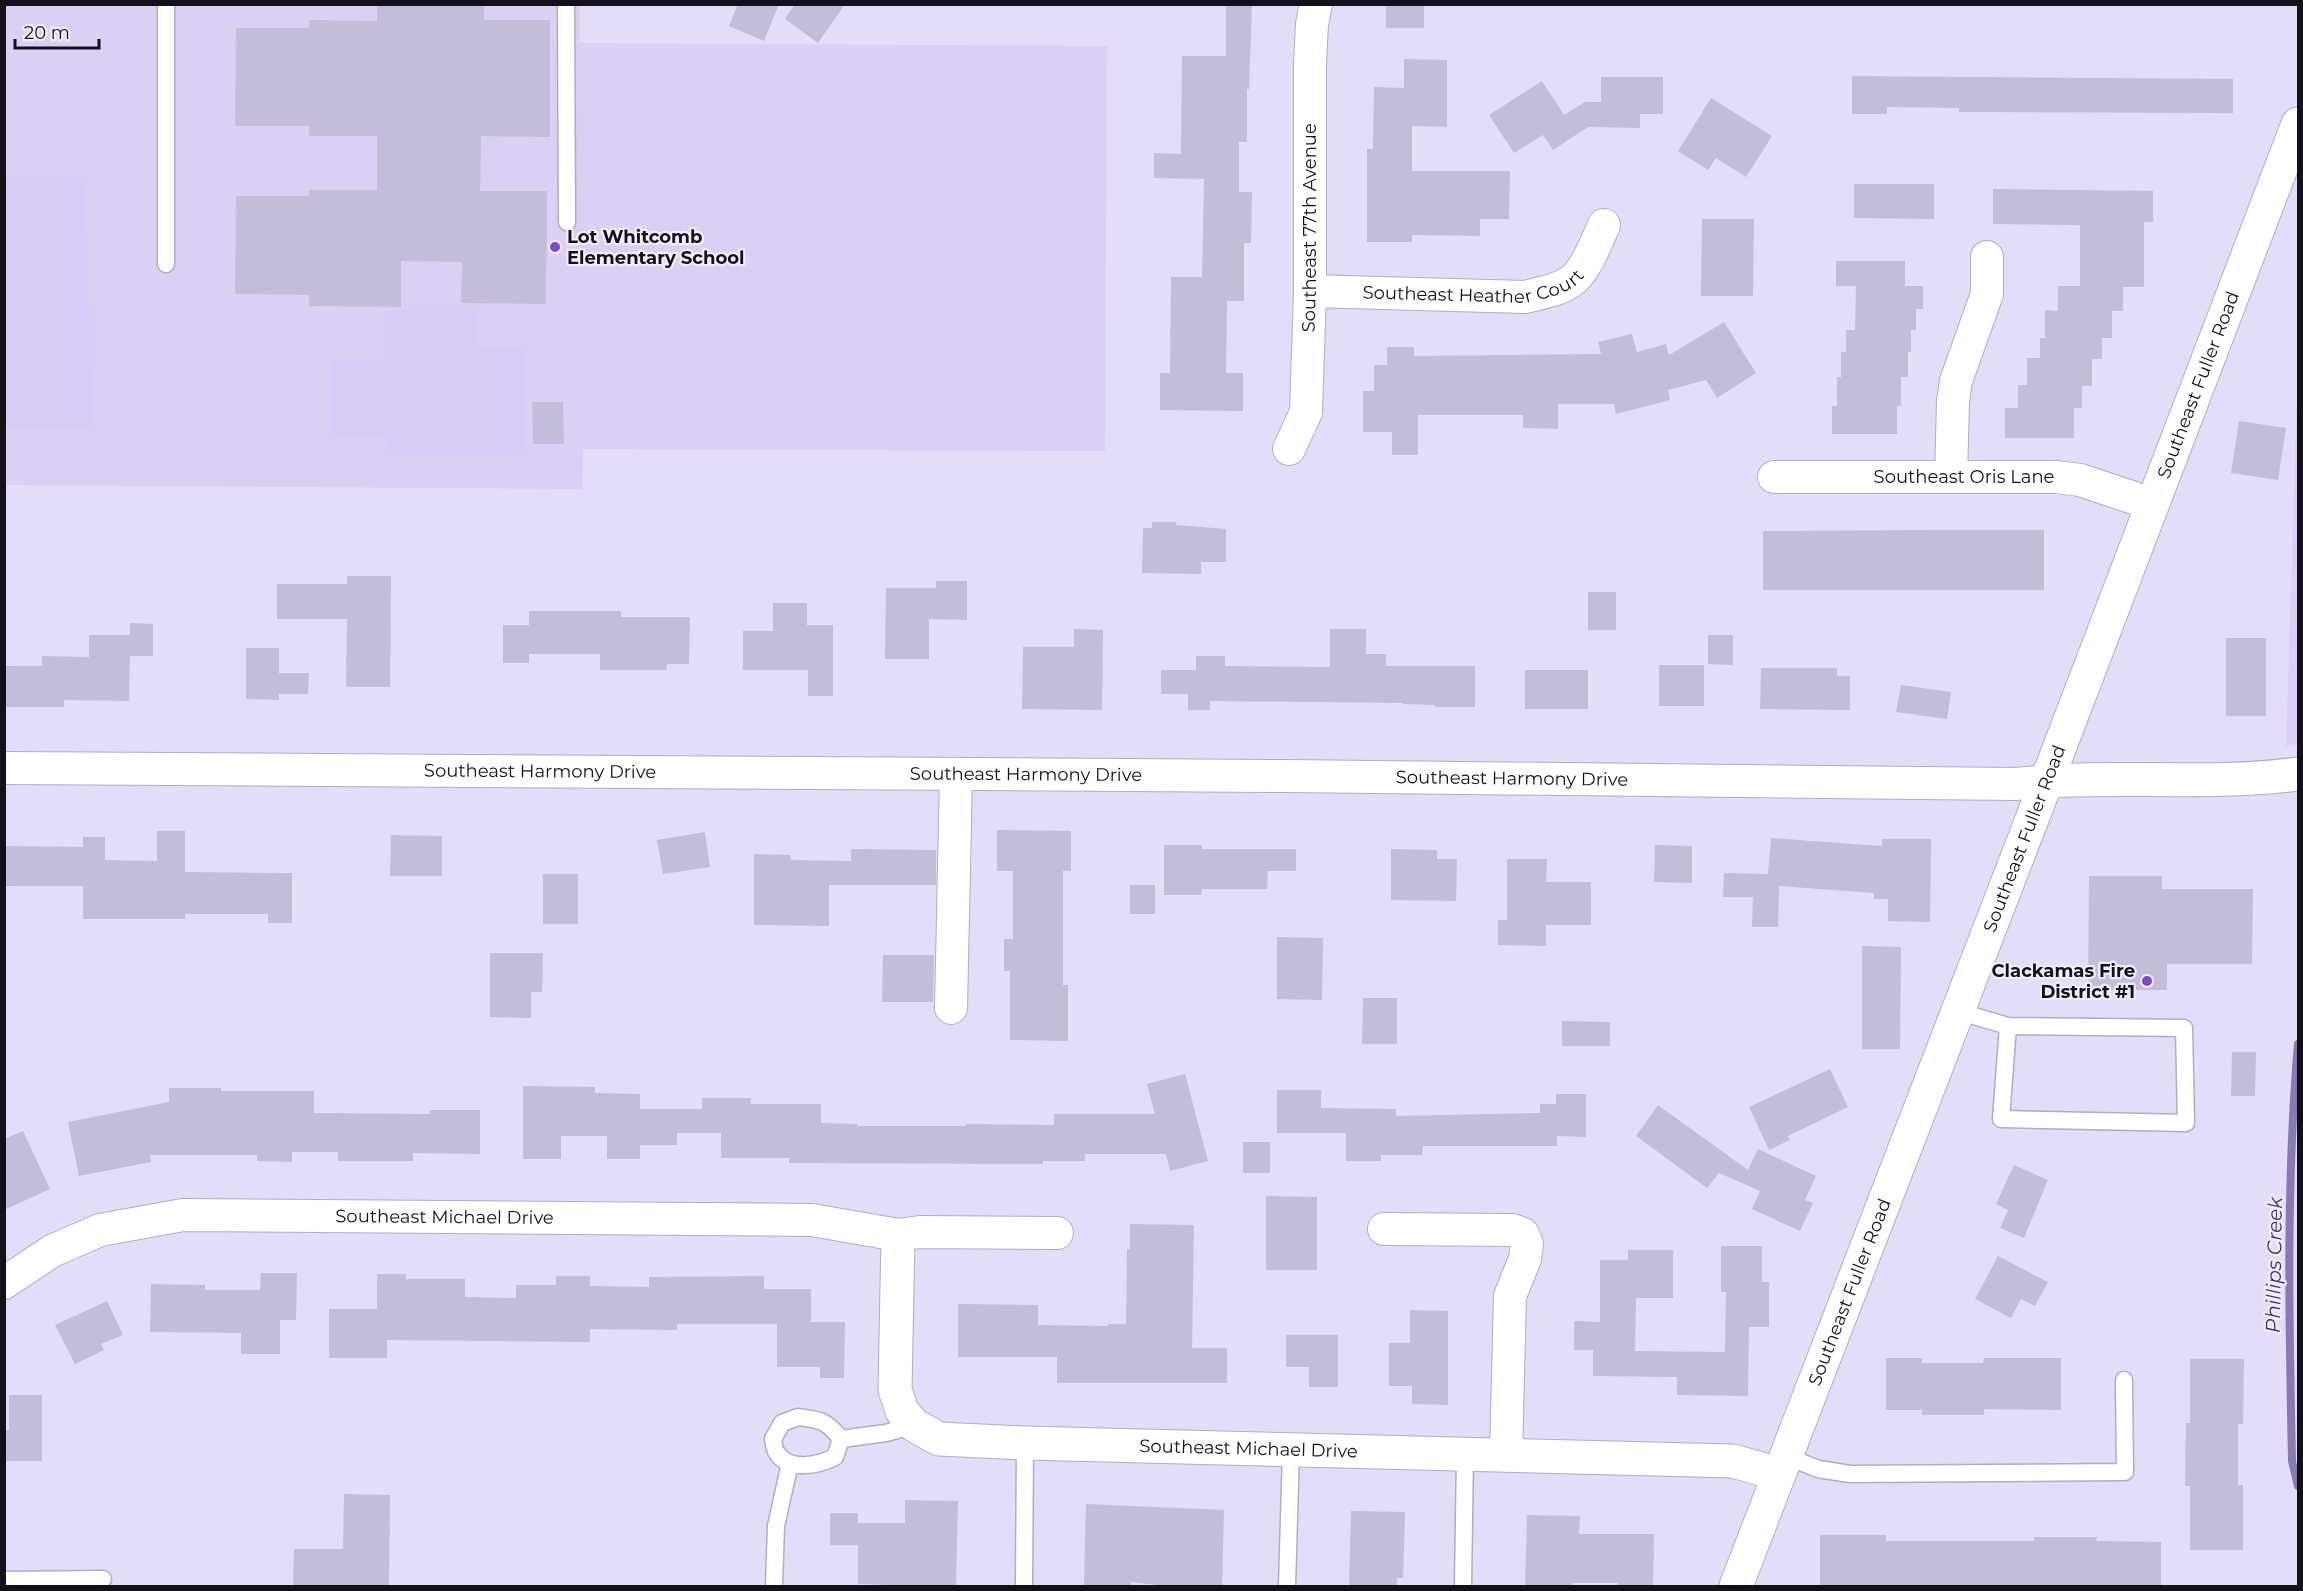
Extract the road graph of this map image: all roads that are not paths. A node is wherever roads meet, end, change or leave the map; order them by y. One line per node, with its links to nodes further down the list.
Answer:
1 (166, 4): 8 (lane)
2 (566, 4): 5 (lane)
3 (1316, 4): 9 (street, Southeast 77th Avenue)
4 (2298, 124): 13 (street, Southeast Fuller Road)
5 (567, 222)
6 (1604, 225): 9 (street, Southeast Heather Court)
7 (1987, 257): 12 (street)
8 (166, 264)
9 (1310, 291): 10 (street, Southeast 77th Avenue)
10 (1289, 449)
11 (1774, 477): 12 (street, Southeast Oris Lane)
12 (1951, 477): 13 (street, Southeast Oris Lane)
13 (2152, 504): 17 (street, Southeast Fuller Road)
14 (4, 768): 16 (street, Southeast Harmony Drive)
15 (2298, 774): 17 (street)
16 (956, 775): 17 (street, Southeast Harmony Drive); 18 (street)
17 (2048, 781): 19 (street, Southeast Fuller Road)
18 (951, 1008)
19 (1958, 1011): 20 (lane); 33 (street, Southeast Fuller Road)
20 (2008, 1026): 20 (lane)
21 (1384, 1229): 31 (street)
22 (1057, 1233): 23 (street, Southeast Michael Drive)
23 (898, 1235): 24 (street, Southeast Michael Drive); 26 (street, Southeast Michael Drive)
24 (4, 1283)
25 (2124, 1380): 33 (lane)
26 (914, 1425): 27 (lane); 28 (street, Southeast Michael Drive)
27 (840, 1439): 32 (lane); 32 (lane)
28 (1025, 1443): 29 (street, Southeast Michael Drive); 37 (lane)
29 (1291, 1450): 30 (street, Southeast Michael Drive); 38 (lane)
30 (1466, 1454): 31 (street, Southeast Michael Drive); 39 (lane)
31 (1506, 1455): 33 (street, Southeast Michael Drive)
32 (790, 1463): 36 (lane)
33 (1783, 1465): 40 (street, Southeast Fuller Road)
34 (103, 1579): 35 (lane)
35 (4, 1580)
36 (774, 1587)
37 (1024, 1587)
38 (1287, 1587)
39 (1463, 1587)
40 (1736, 1587)

